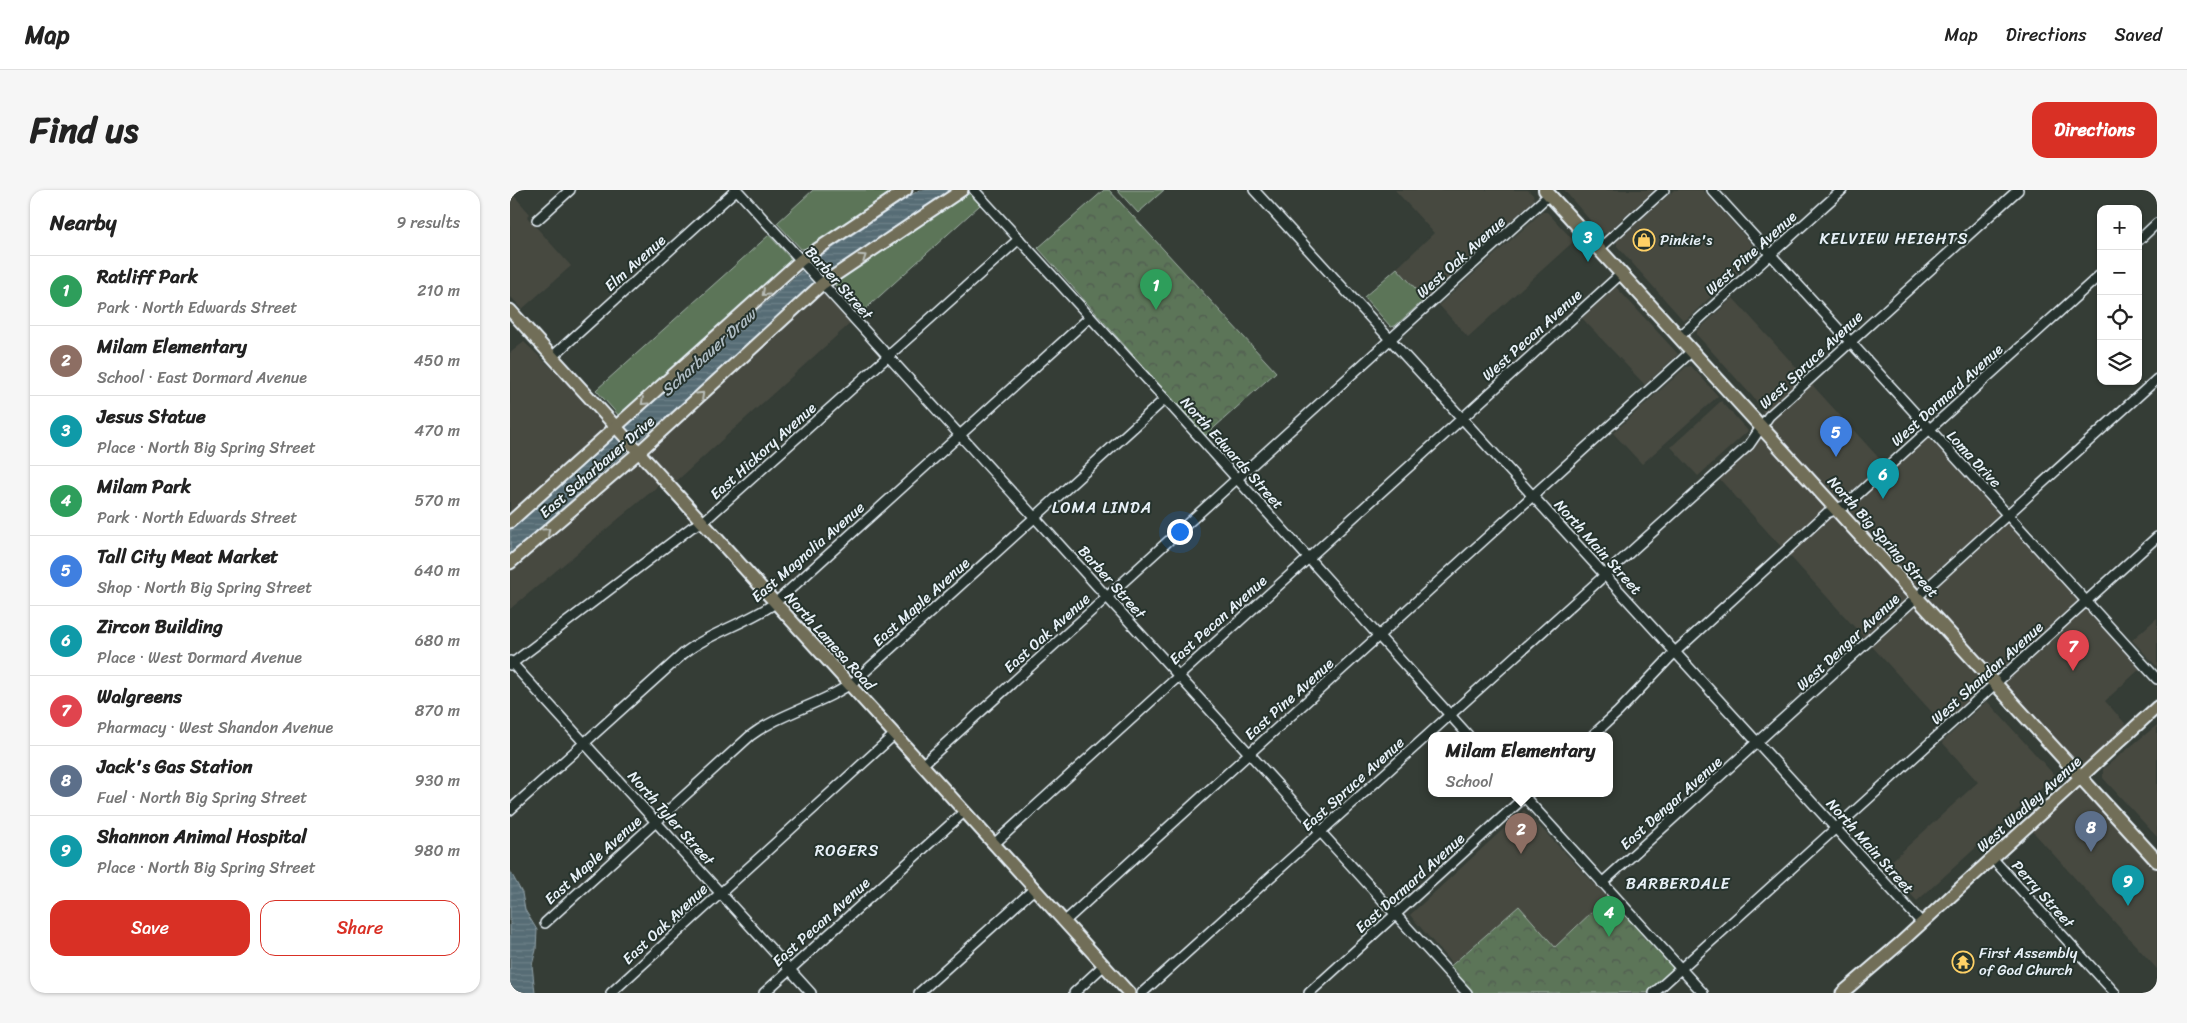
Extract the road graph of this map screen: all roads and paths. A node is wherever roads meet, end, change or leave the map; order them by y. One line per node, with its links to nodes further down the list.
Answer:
1 (570, 190): 12 (street)
2 (736, 190): 18 (street, Barber Street); 28 (street, Elm Avenue)
3 (906, 190): 18 (main road, East Scharbauer Drive)
4 (962, 190): 21 (main road, East Scharbauer Drive, one-way to 4)
5 (974, 190): 15 (street, North Edwards Street)
6 (1254, 190): 25 (street, North Main Street)
7 (1664, 190): 16 (street)
8 (1712, 190): 17 (street, Loma Drive)
9 (1842, 190): 17 (street, West Pine Avenue)
10 (2018, 190): 26 (street, West Spruce Avenue)
11 (1547, 192): 16 (highway, North Big Spring Street); 25 (street, West Oak Avenue)
12 (537, 220)
13 (2157, 223): 14 (street)
14 (2142, 237)
15 (1020, 239): 23 (street, North Edwards Street); 29 (street, East Hickory Avenue)
16 (1599, 249): 19 (highway, North Big Spring Street)
17 (1770, 254): 24 (street, West Pine Avenue); 26 (street, Loma Drive)
18 (801, 260): 21 (street, Barber Street); 34 (main road, East Scharbauer Drive, one-way to 34)
19 (1621, 274): 24 (highway, North Big Spring Street); 32 (street, West Pecan Avenue)
20 (2097, 278): 35 (street, West Dormard Avenue)
21 (822, 284): 29 (street, Barber Street); 37 (main road, East Scharbauer Drive, one-way to 21)
22 (510, 310): 28 (main road, North Lamesa Road)
23 (1090, 317): 31 (street, North Edwards Street); 36 (street, East Magnolia Avenue)
24 (1679, 337): 27 (highway, North Big Spring Street)
25 (1390, 340): 32 (street, North Main Street); 38 (street, East Oak Avenue)
26 (1850, 342): 33 (street, West Spruce Avenue); 35 (street, Loma Drive)
27 (1692, 351): 33 (highway, North Big Spring Street); 39 (street)
28 (553, 356): 34 (main road, North Lamesa Road)
29 (888, 357): 36 (street, Barber Street); 44 (street, East Hickory Avenue)
30 (2157, 379): 41 (street, West Dengar Avenue)
31 (1165, 399): 38 (street, North Edwards Street); 42 (street, East Maple Avenue)
32 (1462, 417): 39 (street, North Main Street); 46 (street, East Pecan Avenue)
33 (1761, 427): 40 (highway, North Big Spring Street); 48 (street, West Spruce Avenue)
34 (618, 428): 37 (main road, North Lamesa Road); 43 (main road, East Scharbauer Drive)
35 (1929, 429): 40 (street, West Dormard Avenue); 41 (street, Loma Drive)
36 (960, 436): 42 (street, Barber Street); 52 (street, East Magnolia Avenue)
37 (637, 450): 44 (main road, North Lamesa Road); 47 (main road, East Scharbauer Drive, one-way to 37)
38 (1236, 480): 46 (street, North Edwards Street); 49 (street, East Oak Avenue)
39 (1533, 496): 48 (street, North Main Street); 53 (street, East Pine Avenue)
40 (1836, 510): 50 (highway, North Big Spring Street); 54 (street, West Dormard Avenue)
41 (2008, 515): 50 (street, West Dengar Avenue); 51 (street, Loma Drive)
42 (1034, 517): 49 (street, Barber Street); 59 (street, East Maple Avenue)
43 (510, 522)
44 (703, 522): 52 (main road, North Lamesa Road); 55 (street, East Hickory Avenue)
45 (2157, 537): 51 (street, West Shandon Avenue)
46 (1307, 558): 53 (street, North Edwards Street); 56 (street, East Pecan Avenue)
47 (510, 563)
48 (1605, 574): 54 (street, North Main Street); 61 (street, East Spruce Avenue)
49 (1107, 598): 56 (street, Barber Street); 70 (street, East Oak Avenue)
50 (1916, 598): 58 (highway, North Big Spring Street); 68 (street, West Dengar Avenue)
51 (2086, 601): 57 (street, Loma Drive); 58 (street, West Shandon Avenue)
52 (775, 602): 59 (main road, North Lamesa Road); 67 (street, East Magnolia Avenue)
53 (1378, 636): 61 (street, North Edwards Street); 69 (street, East Pine Avenue)
54 (1675, 652): 64 (street); 68 (street, North Main Street)
55 (511, 663): 67 (street, North Tyler Street)
56 (1178, 676): 69 (street, Barber Street); 79 (street, East Pecan Avenue)
57 (2157, 679)
58 (1995, 684): 71 (highway, North Big Spring Street); 77 (street, West Shandon Avenue)
59 (850, 685): 65 (main road, North Lamesa Road); 76 (street, East Maple Avenue)
60 (2157, 707): 71 (main road, West Wadley Avenue)
61 (1450, 715): 62 (street, East Spruce Avenue); 63 (street, North Edwards Street)
62 (1431, 732)
63 (1465, 732)
64 (1596, 732)
65 (894, 735): 70 (main road, North Lamesa Road); 84 (street, East Oak Avenue)
66 (1428, 735): 78 (street, East Spruce Avenue)
67 (584, 742): 74 (street, East Magnolia Avenue); 76 (street, North Tyler Street)
68 (1758, 743): 77 (street, North Main Street); 82 (street, East Dengar Avenue)
69 (1250, 754): 78 (street, Barber Street); 86 (street, East Pine Avenue)
70 (922, 765): 75 (main road, North Lamesa Road)
71 (2081, 777): 80 (main road, West Wadley Avenue); 81 (highway, North Big Spring Street)
72 (1522, 797): 85 (street, East Dormard Avenue)
73 (1528, 797): 82 (street)
74 (510, 810)
75 (964, 812): 79 (main road, North Lamesa Road); 91 (street, East Pecan Avenue)
76 (656, 822): 84 (street, North Tyler Street); 88 (street, East Maple Avenue)
77 (1836, 829): 87 (street, North Main Street); 90 (street, West Shandon Avenue)
78 (1320, 832): 85 (street, Barber Street); 99 (street, East Spruce Avenue)
79 (994, 844): 83 (main road, North Lamesa Road)
80 (1992, 858): 87 (main road, West Wadley Avenue); 104 (street, Perry Street)
81 (2157, 861)
82 (1602, 883): 90 (street)
83 (1034, 889): 86 (main road, North Lamesa Road); 96 (street)
84 (720, 892): 91 (street, North Tyler Street); 93 (street, East Oak Avenue)
85 (1396, 914): 100 (street, East Dormard Avenue); 101 (street, Barber Street)
86 (1064, 922): 89 (main road, North Lamesa Road)
87 (1921, 922): 92 (main road, West Wadley Avenue)
88 (545, 923)
89 (1104, 966): 97 (street); 98 (main road, North Lamesa Road)
90 (1681, 969): 102 (street, West Shandon Avenue); 103 (street)
91 (790, 970): 94 (street, East Pecan Avenue); 95 (street, North Tyler Street)
92 (1847, 992)
93 (610, 993)
94 (764, 993)
95 (811, 993)
96 (919, 993)
97 (1074, 993)
98 (1129, 993)
99 (1142, 993)
100 (1309, 993)
101 (1467, 993)
102 (1654, 993)
103 (1703, 993)
104 (2115, 993)

